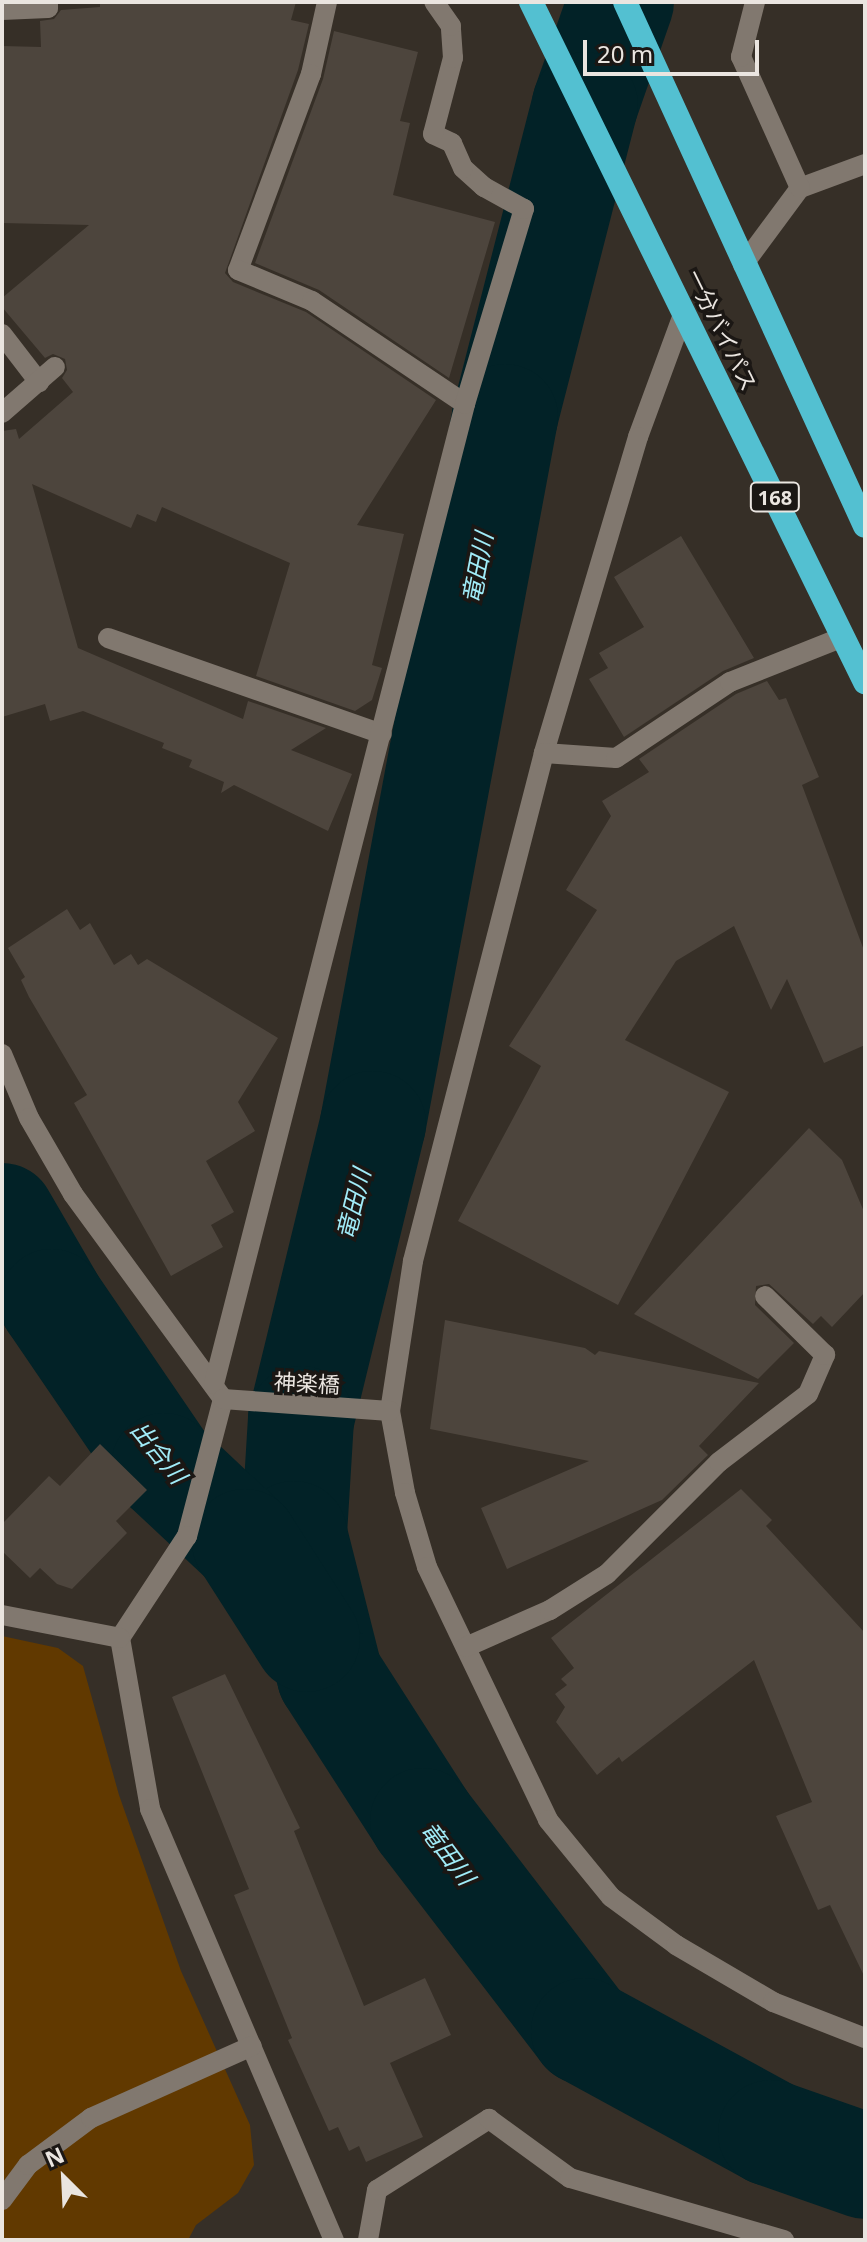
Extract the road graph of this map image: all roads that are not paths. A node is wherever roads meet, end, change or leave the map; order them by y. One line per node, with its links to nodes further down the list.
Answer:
1 (48, 2): 7 (street)
2 (327, 2): 15 (street)
3 (434, 2): 15 (street)
4 (531, 2): 11 (highway, 一分バイパス / 168)
5 (625, 2): 10 (highway, 一分バイパス)
6 (755, 2): 9 (street)
7 (2, 10)
8 (865, 164): 9 (street)
9 (800, 188): 10 (street)
10 (743, 265): 17 (highway, 一分バイパス)
11 (684, 312): 18 (highway, 一分バイパス / 168); 22 (street)
12 (2, 334): 14 (street)
13 (55, 367): 14 (street)
14 (39, 382): 16 (street)
15 (465, 404): 21 (street)
16 (2, 413)
17 (865, 526)
18 (843, 637): 20 (highway, 一分バイパス / 168); 22 (street)
19 (108, 638): 21 (street)
20 (865, 682)
21 (382, 734): 25 (street)
22 (544, 753): 26 (street)
23 (2, 1054): 25 (street)
24 (765, 1296): 29 (street)
25 (218, 1392): 26 (street, 神楽橋); 28 (street)
26 (390, 1411): 29 (street)
27 (2, 1615): 28 (street)
28 (120, 1638): 31 (street)
29 (466, 1647): 30 (street)
30 (865, 2038)
31 (252, 2046): 32 (street); 33 (street)
32 (2, 2200)
33 (334, 2240)
34 (368, 2240): 35 (street)
35 (784, 2240)

